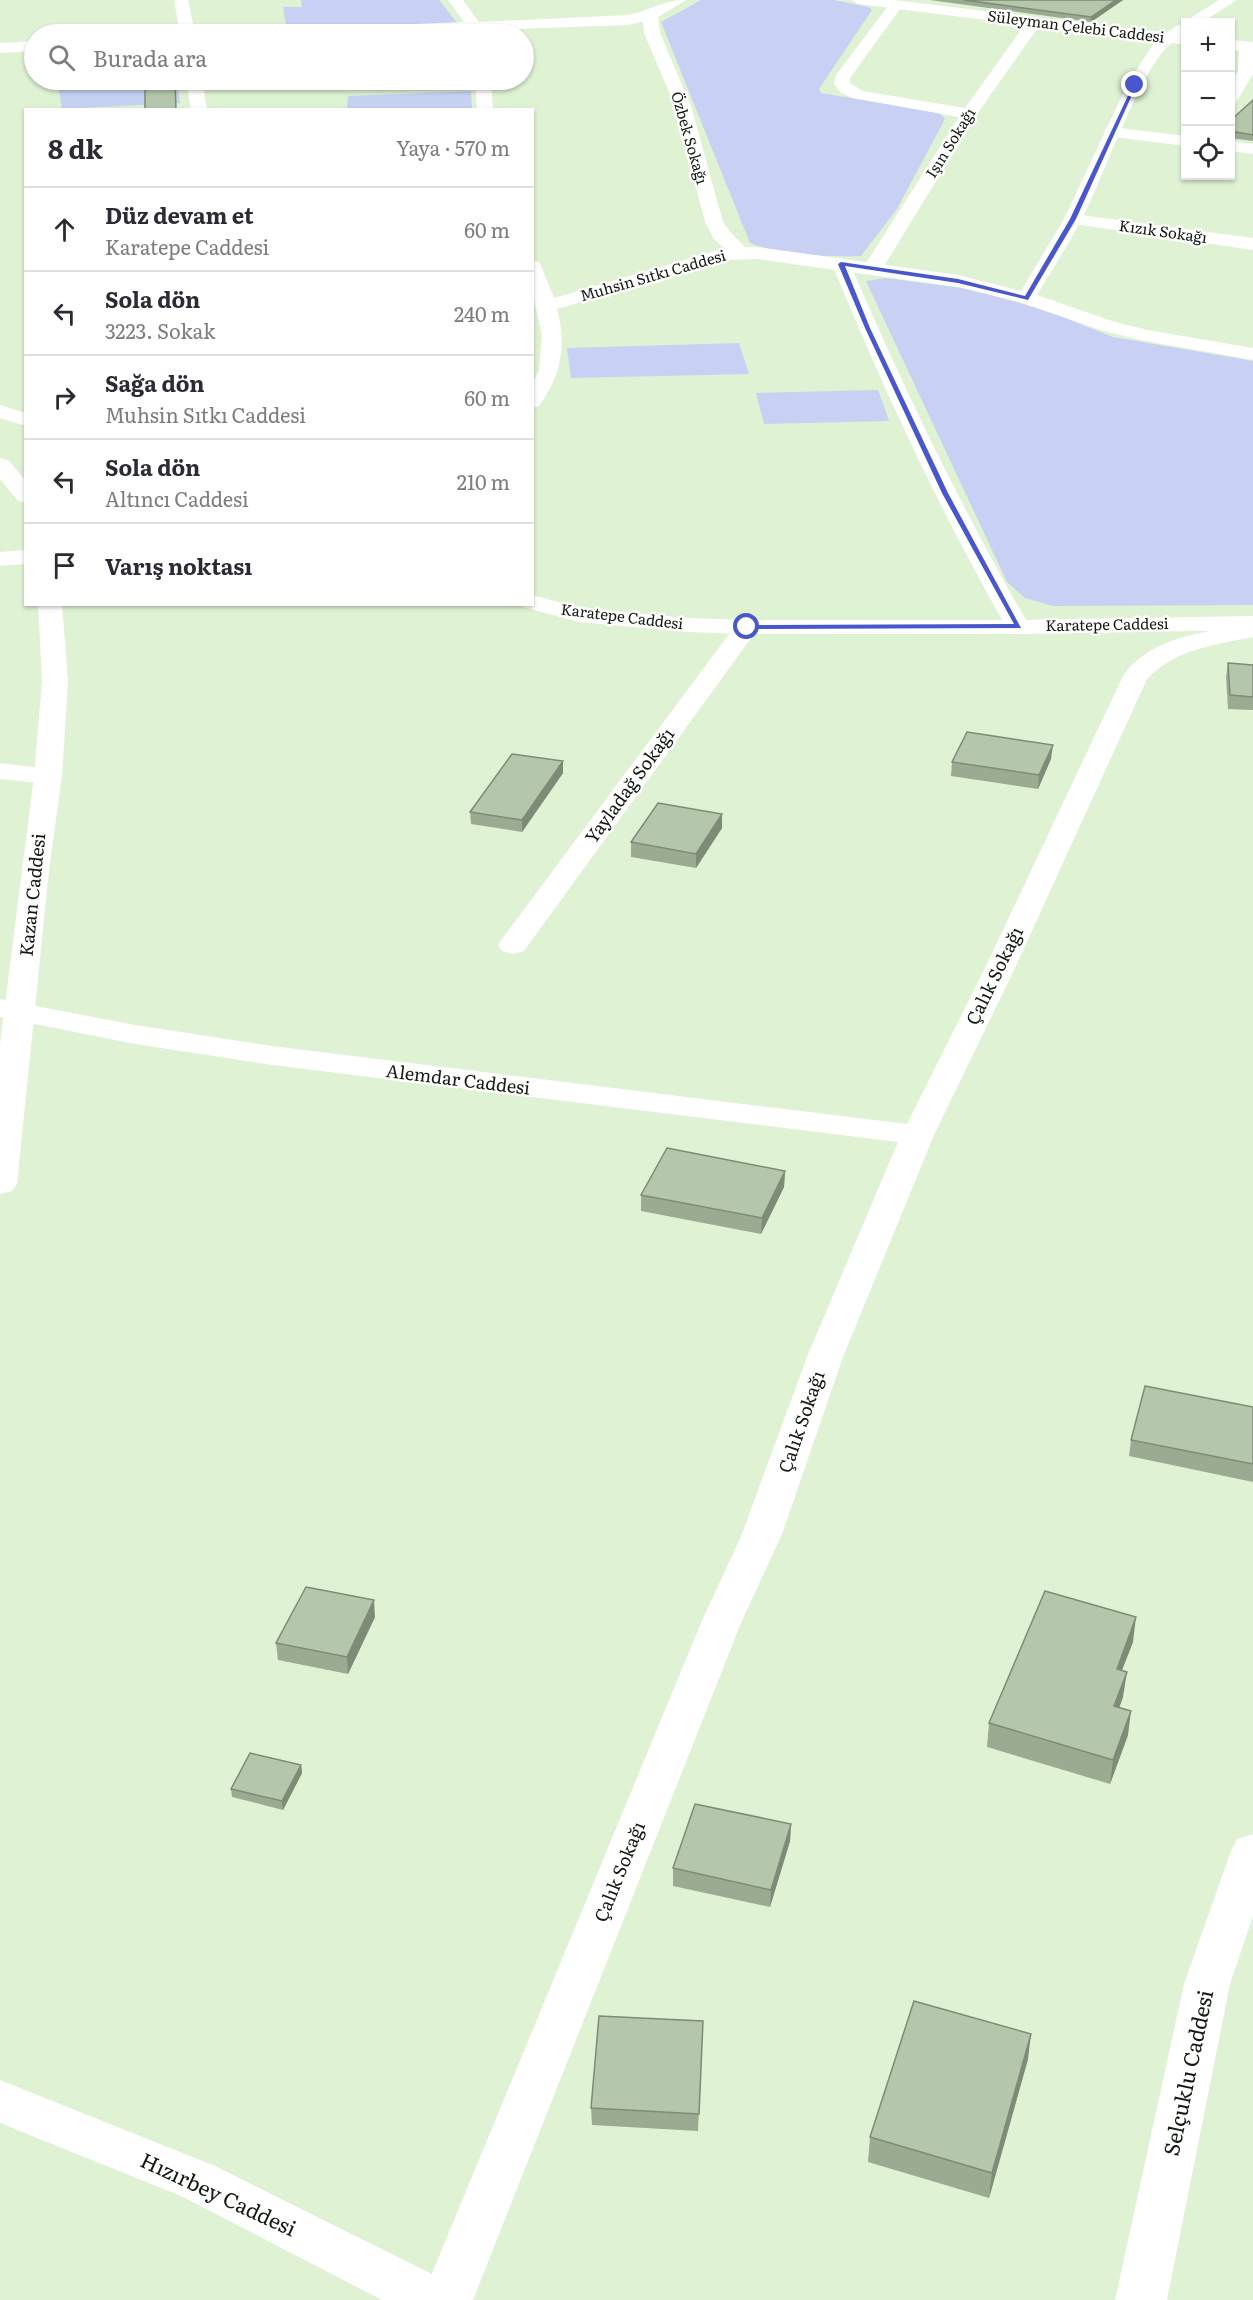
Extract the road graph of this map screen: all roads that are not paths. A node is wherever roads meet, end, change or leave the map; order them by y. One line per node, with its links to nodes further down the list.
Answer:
1 (181, 0): 10 (street)
2 (455, 0): 11 (street)
3 (679, 0): 7 (street)
4 (858, 0): 6 (street, Süleyman Çelebi Caddesi)
5 (1230, 0): 8 (street)
6 (896, 5): 9 (street, Süleyman Çelebi Caddesi); 24 (street)
7 (650, 16): 12 (street); 31 (street, Özbek Sokağı)
8 (1199, 18)
9 (1034, 22): 14 (street, Süleyman Çelebi Caddesi); 24 (street, Işın Sokağı)
10 (186, 24)
11 (473, 24)
12 (534, 27)
13 (1181, 29): 14 (street)
14 (1166, 38): 15 (street, Süleyman Çelebi Caddesi); 25 (street)
15 (1181, 40)
16 (1243, 46): 21 (street)
17 (24, 47): 18 (street)
18 (0, 48)
19 (196, 90): 22 (street)
20 (484, 90): 23 (street)
21 (1235, 91)
22 (199, 108)
23 (485, 108)
24 (969, 114): 33 (street, Işın Sokağı)
25 (1112, 132): 26 (street); 29 (street)
26 (1181, 141)
27 (1235, 147): 28 (street)
28 (1253, 149)
29 (1073, 219): 30 (street, Kızık Sokağı); 35 (street)
30 (1253, 244)
31 (740, 252): 32 (street, Muhsin Sıtkı Caddesi); 36 (street, Muhsin Sıtkı Caddesi)
32 (841, 264): 33 (street, Muhsin Sıtkı Caddesi); 50 (street)
33 (873, 268): 35 (street, Muhsin Sıtkı Caddesi)
34 (534, 272): 36 (street)
35 (1026, 298): 37 (street, Muhsin Sıtkı Caddesi)
36 (546, 306): 38 (street)
37 (1253, 354)
38 (534, 400)
39 (0, 411): 40 (street)
40 (24, 419)
41 (0, 465): 42 (street)
42 (24, 494)
43 (24, 557): 44 (street)
44 (0, 559)
45 (534, 587): 47 (street)
46 (50, 606): 53 (street, Kazan Caddesi)
47 (544, 606): 49 (street, Karatepe Caddesi)
48 (1253, 622): 50 (street, Karatepe Caddesi)
49 (747, 627): 50 (street, Karatepe Caddesi); 54 (street, Yayladağ Sokağı)
50 (1018, 627)
51 (1253, 630): 56 (street, Çalık Sokağı)
52 (0, 771): 53 (street)
53 (48, 776): 55 (street, Kazan Caddesi)
54 (513, 945)
55 (10, 1010): 56 (street, Alemdar Caddesi); 57 (street, Kazan Caddesi)
56 (918, 1135): 61 (street, Çalık Sokağı)
57 (0, 1184)
58 (1253, 1851): 62 (street, Selçuklu Caddesi)
59 (0, 2101): 60 (street, Hızırbey Caddesi)
60 (432, 2300)
61 (447, 2300)
62 (1141, 2300)

